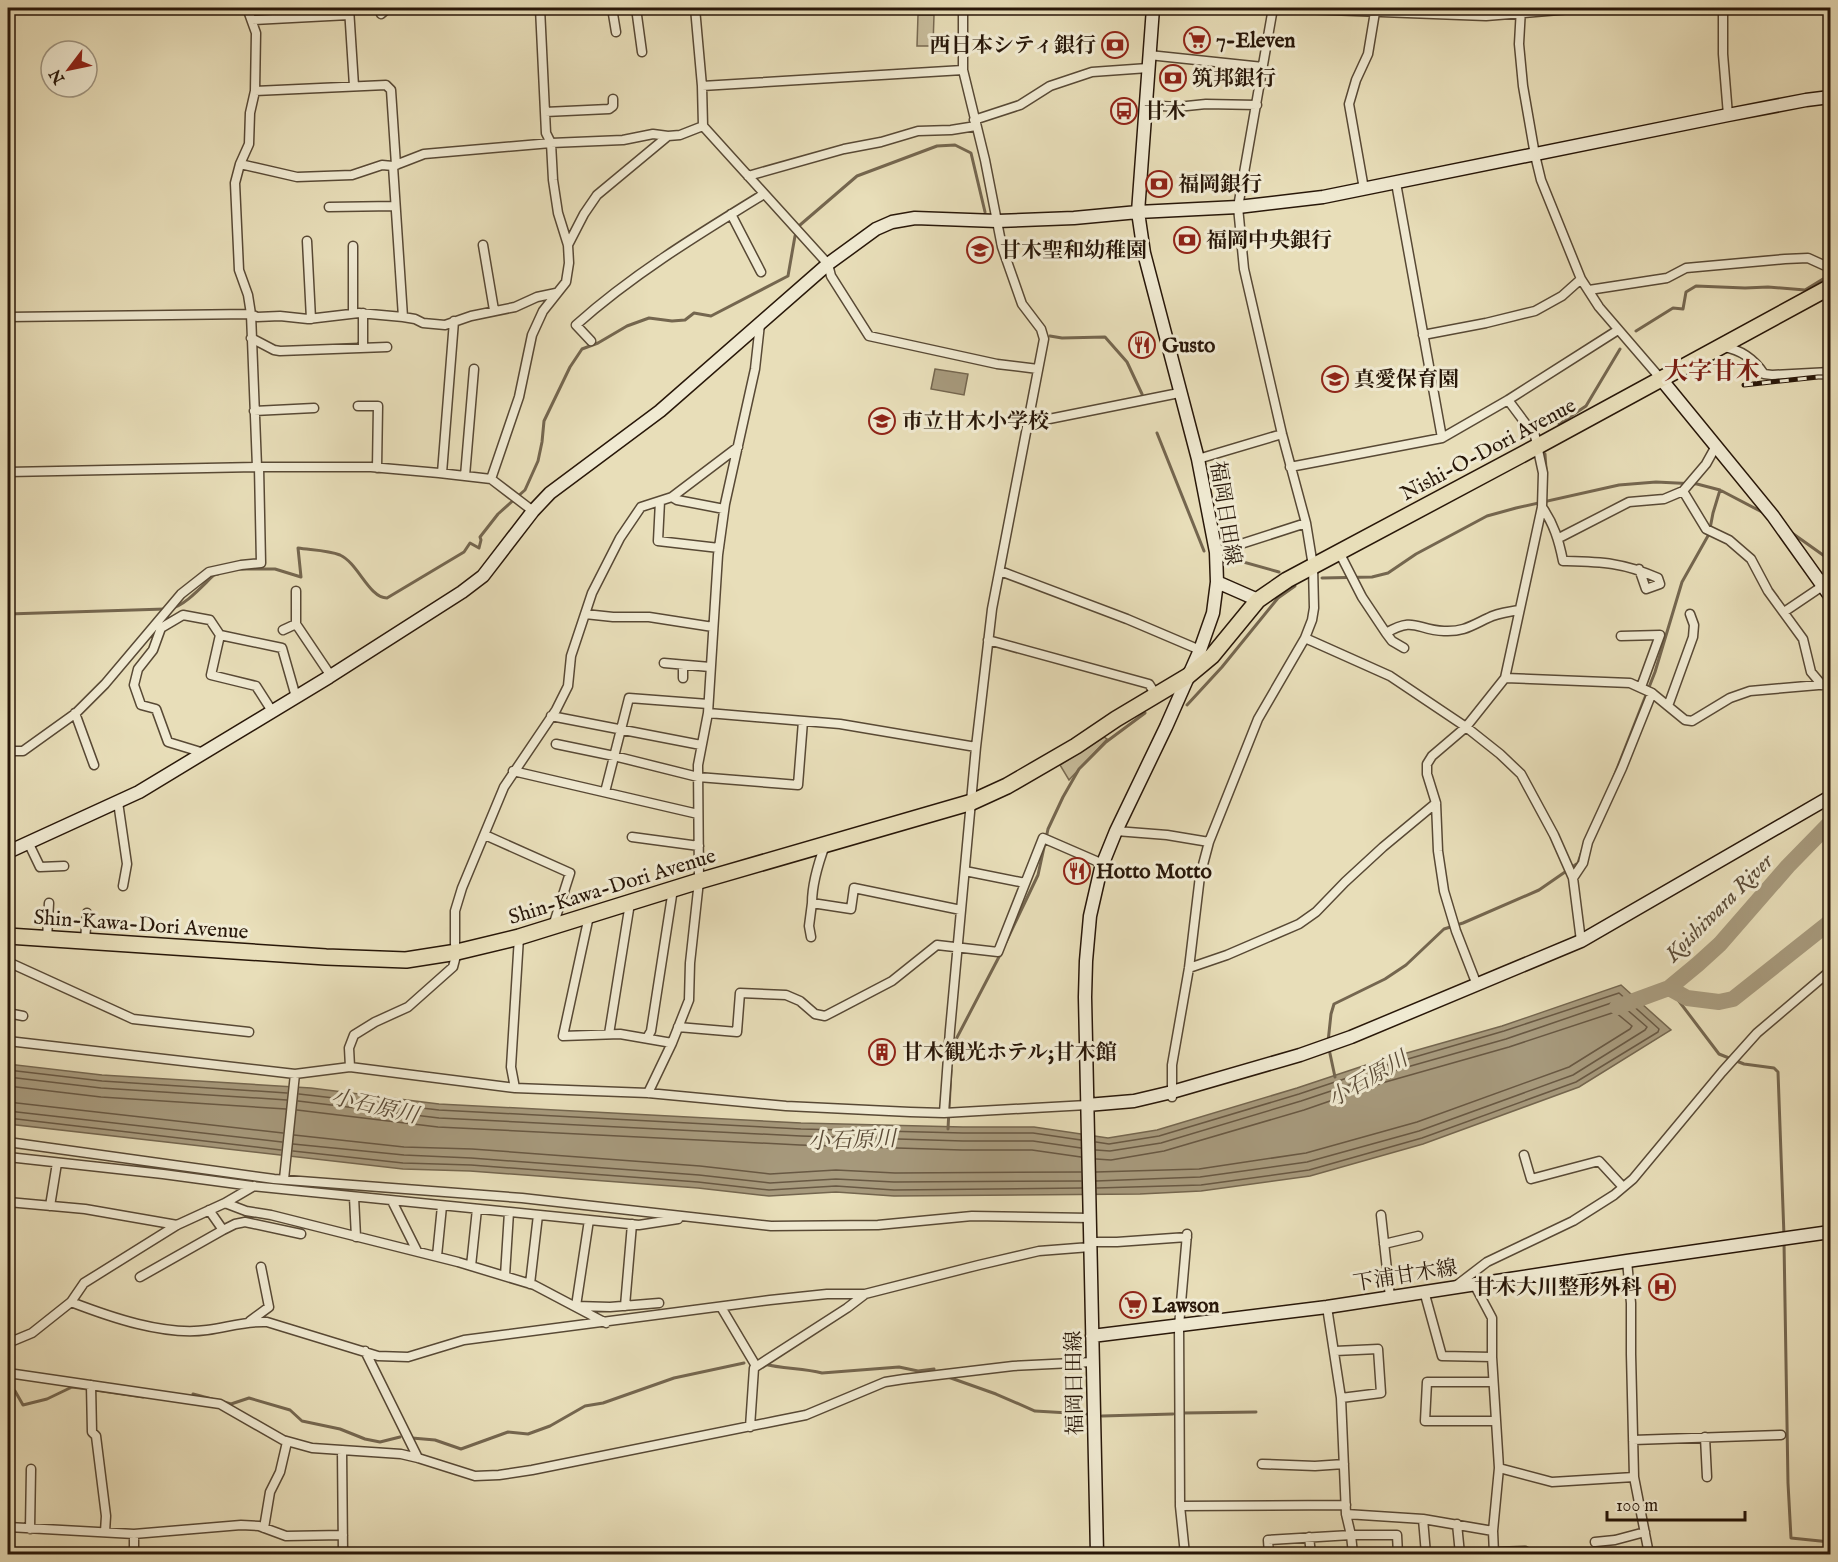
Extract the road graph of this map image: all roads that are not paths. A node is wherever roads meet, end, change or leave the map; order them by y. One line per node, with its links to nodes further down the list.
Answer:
1 (247, 8): 17 (street)
2 (540, 8): 30 (street)
3 (612, 8): 18 (street)
4 (636, 8): 19 (street)
5 (695, 8): 24 (street)
6 (963, 8): 22 (street)
7 (1035, 8): 8 (street)
8 (1070, 8): 9 (street)
9 (1153, 8): 20 (street, 福岡日田線)
10 (1275, 8): 16 (street); 21 (street)
11 (1583, 8): 13 (street)
12 (1723, 8): 31 (street)
13 (1521, 10): 15 (street); 36 (street)
14 (349, 11): 17 (street); 23 (street)
15 (1453, 11): 16 (street)
16 (1375, 12): 41 (street)
17 (252, 21): 25 (street)
18 (616, 32)
19 (642, 52)
20 (1148, 62): 21 (street); 28 (street, 福岡日田線); 32 (street)
21 (1263, 67): 29 (street)
22 (963, 70): 24 (street); 32 (street)
23 (354, 86): 25 (street); 38 (street)
24 (702, 86): 33 (street)
25 (255, 91): 37 (street)
26 (1830, 97): 31 (street)
27 (613, 99): 30 (street)
28 (1145, 105): 29 (street); 46 (street, 福岡日田線)
29 (1257, 105): 45 (street)
30 (545, 112): 35 (street)
31 (1728, 115): 36 (street)
32 (975, 123): 39 (street); 48 (street)
33 (703, 126): 34 (street); 39 (street)
34 (668, 136): 35 (street); 51 (street)
35 (550, 143): 38 (street); 51 (street)
36 (1534, 155): 40 (street); 56 (street)
37 (240, 164): 38 (street); 62 (street)
38 (394, 165): 43 (street)
39 (748, 176): 42 (street)
40 (1396, 183): 41 (street); 69 (street)
41 (1364, 189): 45 (street)
42 (764, 194): 47 (street); 53 (street)
43 (395, 206): 44 (street); 64 (street)
44 (329, 207)
45 (1238, 207): 46 (street); 85 (street)
46 (1138, 212): 48 (street); 79 (street, 福岡日田線)
47 (731, 214): 55 (street); 71 (street)
48 (997, 221): 53 (street); 76 (street)
49 (307, 241): 65 (street)
50 (483, 245): 60 (street)
51 (568, 245): 59 (street)
52 (353, 246): 61 (street)
53 (828, 264): 67 (street); 76 (street)
54 (1830, 268): 58 (street)
55 (761, 272)
56 (1581, 279): 58 (street); 69 (street)
57 (1830, 287): 72 (highway, Nishi-O-Dori Avenue)
58 (1589, 290): 68 (street)
59 (556, 292): 60 (street); 97 (street)
60 (494, 310): 66 (street)
61 (358, 313): 64 (street); 65 (street); 74 (street)
62 (251, 314): 63 (street); 65 (street); 70 (street)
63 (8, 317)
64 (403, 317): 66 (street)
65 (310, 319)
66 (454, 321): 95 (street)
67 (760, 324): 88 (street); 103 (street)
68 (1617, 330): 78 (street); 80 (street)
69 (1423, 335): 86 (street)
70 (251, 338): 74 (street); 83 (street)
71 (591, 341)
72 (1722, 346): 77 (street); 78 (highway, Nishi-O-Dori Avenue)
73 (387, 347): 74 (street)
74 (363, 348)
75 (474, 369): 96 (street)
76 (1038, 369): 84 (street)
77 (1830, 372)
78 (1661, 379): 87 (street); 89 (highway, Nishi-O-Dori Avenue)
79 (1179, 393): 84 (street); 90 (street, 福岡日田線)
80 (1508, 400): 86 (street); 89 (street)
81 (358, 406): 93 (street)
82 (314, 408): 83 (street)
83 (254, 411): 91 (street)
84 (1029, 423): 111 (street)
85 (1282, 434): 90 (street); 92 (street)
86 (1442, 438): 92 (street)
87 (1716, 446): 98 (street); 113 (street)
88 (738, 447): 99 (street); 102 (street)
89 (1538, 447): 101 (street); 108 (highway, Nishi-O-Dori Avenue)
90 (1198, 459): 107 (street, 福岡日田線)
91 (258, 467): 93 (street); 94 (street); 145 (street)
92 (1290, 467): 104 (street)
93 (377, 468): 95 (street)
94 (8, 472)
95 (442, 473): 96 (street)
96 (465, 476): 97 (street)
97 (491, 480): 103 (street)
98 (1683, 490): 105 (street); 117 (street)
99 (672, 497): 100 (street); 102 (street)
100 (660, 501): 106 (street); 118 (street)
101 (1542, 504): 105 (street); 116 (street)
102 (724, 509): 106 (street)
103 (533, 511): 133 (street)
104 (1306, 523): 107 (street); 109 (street)
105 (1559, 538): 110 (street)
106 (718, 548): 121 (street)
107 (1216, 552): 112 (street, 福岡日田線)
108 (1339, 552): 109 (highway, Nishi-O-Dori Avenue); 123 (street)
109 (1313, 566): 115 (highway, Nishi-O-Dori Avenue); 126 (street)
110 (1639, 569)
111 (1000, 571): 127 (street); 129 (street)
112 (1217, 582): 115 (street); 129 (street, 福岡日田線)
113 (1826, 584): 117 (street)
114 (296, 591): 120 (street)
115 (1258, 600): 134 (highway, Nishi-O-Dori Avenue)
116 (1519, 610): 123 (street); 136 (street)
117 (1784, 612): 137 (street)
118 (585, 614): 121 (street); 146 (street)
119 (1690, 614): 142 (street)
120 (296, 624): 122 (street); 133 (street)
121 (713, 627): 132 (street)
122 (283, 630)
123 (1386, 633): 128 (street)
124 (219, 635): 141 (street); 144 (street); 154 (street)
125 (1621, 636): 138 (street)
126 (1305, 638): 148 (street); 169 (street)
127 (988, 640): 140 (street); 152 (street)
128 (1404, 648)
129 (1200, 650): 134 (street, 福岡日田線)
130 (664, 663): 131 (street)
131 (683, 665): 132 (street); 135 (street)
132 (710, 668): 143 (street)
133 (331, 676): 141 (street)
134 (1188, 676): 140 (highway, Shin-Kawa-Dori Avenue); 165 (street, 福岡日田線)
135 (683, 678)
136 (1505, 678): 138 (street); 148 (street)
137 (1826, 684): 142 (street)
138 (1641, 687): 139 (street)
139 (1652, 693): 142 (street); 176 (street)
140 (1156, 695): 162 (highway, Shin-Kawa-Dori Avenue)
141 (296, 697): 144 (street)
142 (1668, 706)
143 (708, 709): 147 (street); 149 (street); 151 (street)
144 (272, 711): 154 (street)
145 (75, 713): 153 (street); 156 (street)
146 (551, 716): 149 (street); 157 (street)
147 (803, 721): 152 (street); 158 (street)
148 (1466, 727): 163 (street); 176 (street)
149 (621, 730): 151 (street); 155 (street)
150 (556, 744): 155 (street)
151 (701, 746): 158 (street)
152 (976, 747): 162 (street)
153 (8, 751)
154 (204, 753): 161 (street)
155 (614, 756): 158 (street); 159 (street)
156 (94, 765)
157 (513, 771): 159 (street); 166 (street)
158 (698, 777): 164 (street)
159 (605, 792): 164 (street)
160 (1830, 797): 193 (street)
161 (118, 802): 168 (street); 179 (street)
162 (972, 802): 170 (highway, Shin-Kawa-Dori Avenue); 175 (street)
163 (1436, 803): 197 (street); 199 (street)
164 (698, 814): 171 (street)
165 (1116, 831): 169 (street); 173 (street, 福岡日田線)
166 (485, 835): 187 (street); 195 (street)
167 (632, 837): 171 (street)
168 (28, 842): 172 (street); 174 (street)
169 (1209, 842): 197 (street)
170 (825, 845): 177 (highway, Shin-Kawa-Dori Avenue); 183 (street)
171 (699, 846): 177 (street)
172 (8, 852)
173 (1103, 864): 178 (street); 213 (street, 福岡日田線)
174 (64, 866)
175 (965, 871): 178 (street); 184 (street)
176 (1573, 878): 193 (street)
177 (699, 881): 180 (highway, Shin-Kawa-Dori Avenue); 202 (street)
178 (1025, 883): 194 (street)
179 (123, 886)
180 (673, 890): 182 (highway, Shin-Kawa-Dori Avenue); 205 (street)
181 (49, 903): 191 (street)
182 (630, 903): 186 (highway, Shin-Kawa-Dori Avenue); 204 (street)
183 (812, 903): 184 (street); 190 (street)
184 (961, 910): 194 (street)
185 (87, 913): 192 (street)
186 (589, 916): 187 (highway, Shin-Kawa-Dori Avenue); 204 (street)
187 (553, 927): 189 (highway, Shin-Kawa-Dori Avenue)
188 (8, 936): 191 (highway, Shin-Kawa-Dori Avenue)
189 (519, 937): 195 (highway, Shin-Kawa-Dori Avenue); 210 (street)
190 (811, 937)
191 (47, 939): 192 (highway, Shin-Kawa-Dori Avenue)
192 (85, 941): 195 (highway, Shin-Kawa-Dori Avenue)
193 (1581, 941): 199 (street)
194 (958, 948): 202 (street); 214 (street)
195 (457, 952): 208 (street)
196 (8, 962): 203 (street)
197 (1189, 968): 212 (street)
198 (1830, 971): 221 (street)
199 (1477, 985): 212 (street)
200 (8, 1012): 201 (street)
201 (23, 1016)
202 (678, 1027): 207 (street)
203 (249, 1032)
204 (609, 1034): 205 (street)
205 (647, 1038): 207 (street)
206 (8, 1041): 209 (street)
207 (672, 1043): 211 (street)
208 (350, 1067): 209 (street); 210 (street)
209 (295, 1074): 219 (street)
210 (515, 1088): 211 (street)
211 (648, 1093): 214 (street)
212 (1172, 1095): 213 (street)
213 (1088, 1110): 214 (street); 231 (street, 福岡日田線)
214 (944, 1113)
215 (8, 1142): 219 (street)
216 (1524, 1155): 221 (street)
217 (8, 1157): 218 (street)
218 (57, 1162): 220 (street); 226 (street)
219 (279, 1179): 220 (street); 234 (street)
220 (252, 1186): 222 (street); 225 (street)
221 (1623, 1187): 254 (street)
222 (354, 1197): 223 (street); 242 (street)
223 (392, 1201): 227 (street); 245 (street)
224 (8, 1202): 226 (street)
225 (225, 1203): 229 (street); 242 (street)
226 (50, 1206): 237 (street)
227 (442, 1206): 228 (street); 246 (street)
228 (477, 1209): 230 (street); 248 (street)
229 (209, 1210): 237 (street); 238 (street)
230 (509, 1212): 232 (street); 250 (street)
231 (1090, 1214): 234 (street); 243 (street, 福岡日田線)
232 (538, 1215): 235 (street); 252 (street)
233 (1381, 1215): 244 (street)
234 (690, 1218): 236 (street)
235 (589, 1220): 236 (street); 260 (street)
236 (632, 1224): 261 (street)
237 (177, 1225): 258 (street)
238 (223, 1230): 240 (street); 251 (street)
239 (1830, 1232): 247 (street, 下浦甘木線)
240 (301, 1234)
241 (1418, 1236): 244 (street)
242 (356, 1237): 245 (street)
243 (1090, 1244): 256 (street); 266 (street); 267 (street, 福岡日田線)
244 (1384, 1244): 257 (street)
245 (417, 1251): 246 (street)
246 (437, 1256): 248 (street)
247 (1627, 1261): 253 (street, 下浦甘木線); 282 (street)
248 (471, 1266): 250 (street)
249 (261, 1267): 264 (street)
250 (505, 1276): 252 (street)
251 (140, 1277)
252 (530, 1284): 260 (street)
253 (1474, 1284): 254 (street, 下浦甘木線); 271 (street)
254 (1455, 1287): 255 (street, 下浦甘木線)
255 (1424, 1292): 257 (street, 下浦甘木線); 271 (street)
256 (865, 1294): 262 (street); 273 (street)
257 (1390, 1297): 263 (street, 下浦甘木線)
258 (70, 1302): 264 (street); 268 (street)
259 (659, 1303): 261 (street)
260 (576, 1306): 261 (street); 265 (street)
261 (626, 1306)
262 (721, 1307): 265 (street); 273 (street)
263 (1327, 1307): 266 (street, 下浦甘木線); 270 (street)
264 (250, 1321): 269 (street)
265 (606, 1323): 269 (street)
266 (1179, 1326): 267 (street, 下浦甘木線); 292 (street)
267 (1092, 1336): 272 (street, 福岡日田線)
268 (8, 1343)
269 (365, 1351): 285 (street)
270 (1335, 1351): 277 (street); 277 (street)
271 (1492, 1358): 275 (street)
272 (1093, 1362): 279 (street); 310 (street, 福岡日田線)
273 (756, 1366): 279 (street)
274 (8, 1373): 276 (street)
275 (1493, 1382): 278 (street); 278 (street)
276 (91, 1385): 283 (street); 300 (street)
277 (1341, 1398): 287 (street)
278 (1496, 1421): 288 (street)
279 (750, 1426): 285 (street)
280 (1780, 1434): 281 (street)
281 (1705, 1437): 282 (street); 291 (street)
282 (1633, 1440): 290 (street)
283 (287, 1442): 284 (street); 297 (street)
284 (342, 1450): 285 (street); 303 (street)
285 (418, 1458)
286 (1262, 1464): 287 (street)
287 (1344, 1464): 293 (street)
288 (1498, 1468): 290 (street); 299 (street)
289 (31, 1469): 298 (street)
290 (1634, 1477): 301 (street)
291 (1707, 1477)
292 (1180, 1506): 293 (street); 311 (street)
293 (1346, 1510): 294 (street); 304 (street)
294 (1424, 1519): 295 (street); 316 (street)
295 (1457, 1524): 299 (street); 317 (street)
296 (8, 1527): 298 (street)
297 (264, 1528): 302 (street); 303 (street)
298 (30, 1529): 300 (street)
299 (1493, 1531): 307 (street)
300 (105, 1532): 302 (street)
301 (1645, 1532): 306 (street); 319 (street)
302 (134, 1534): 308 (street)
303 (343, 1535): 309 (street)
304 (1352, 1535): 305 (street); 314 (street); 315 (street)
305 (1310, 1537): 312 (street); 313 (street)
306 (1595, 1542)
307 (1494, 1553): 318 (street)
308 (134, 1554)
309 (343, 1554)
310 (1097, 1554)
311 (1185, 1554)
312 (1269, 1554)
313 (1311, 1554)
314 (1353, 1554)
315 (1398, 1554)
316 (1426, 1554)
317 (1460, 1554)
318 (1526, 1554)
319 (1649, 1554)

